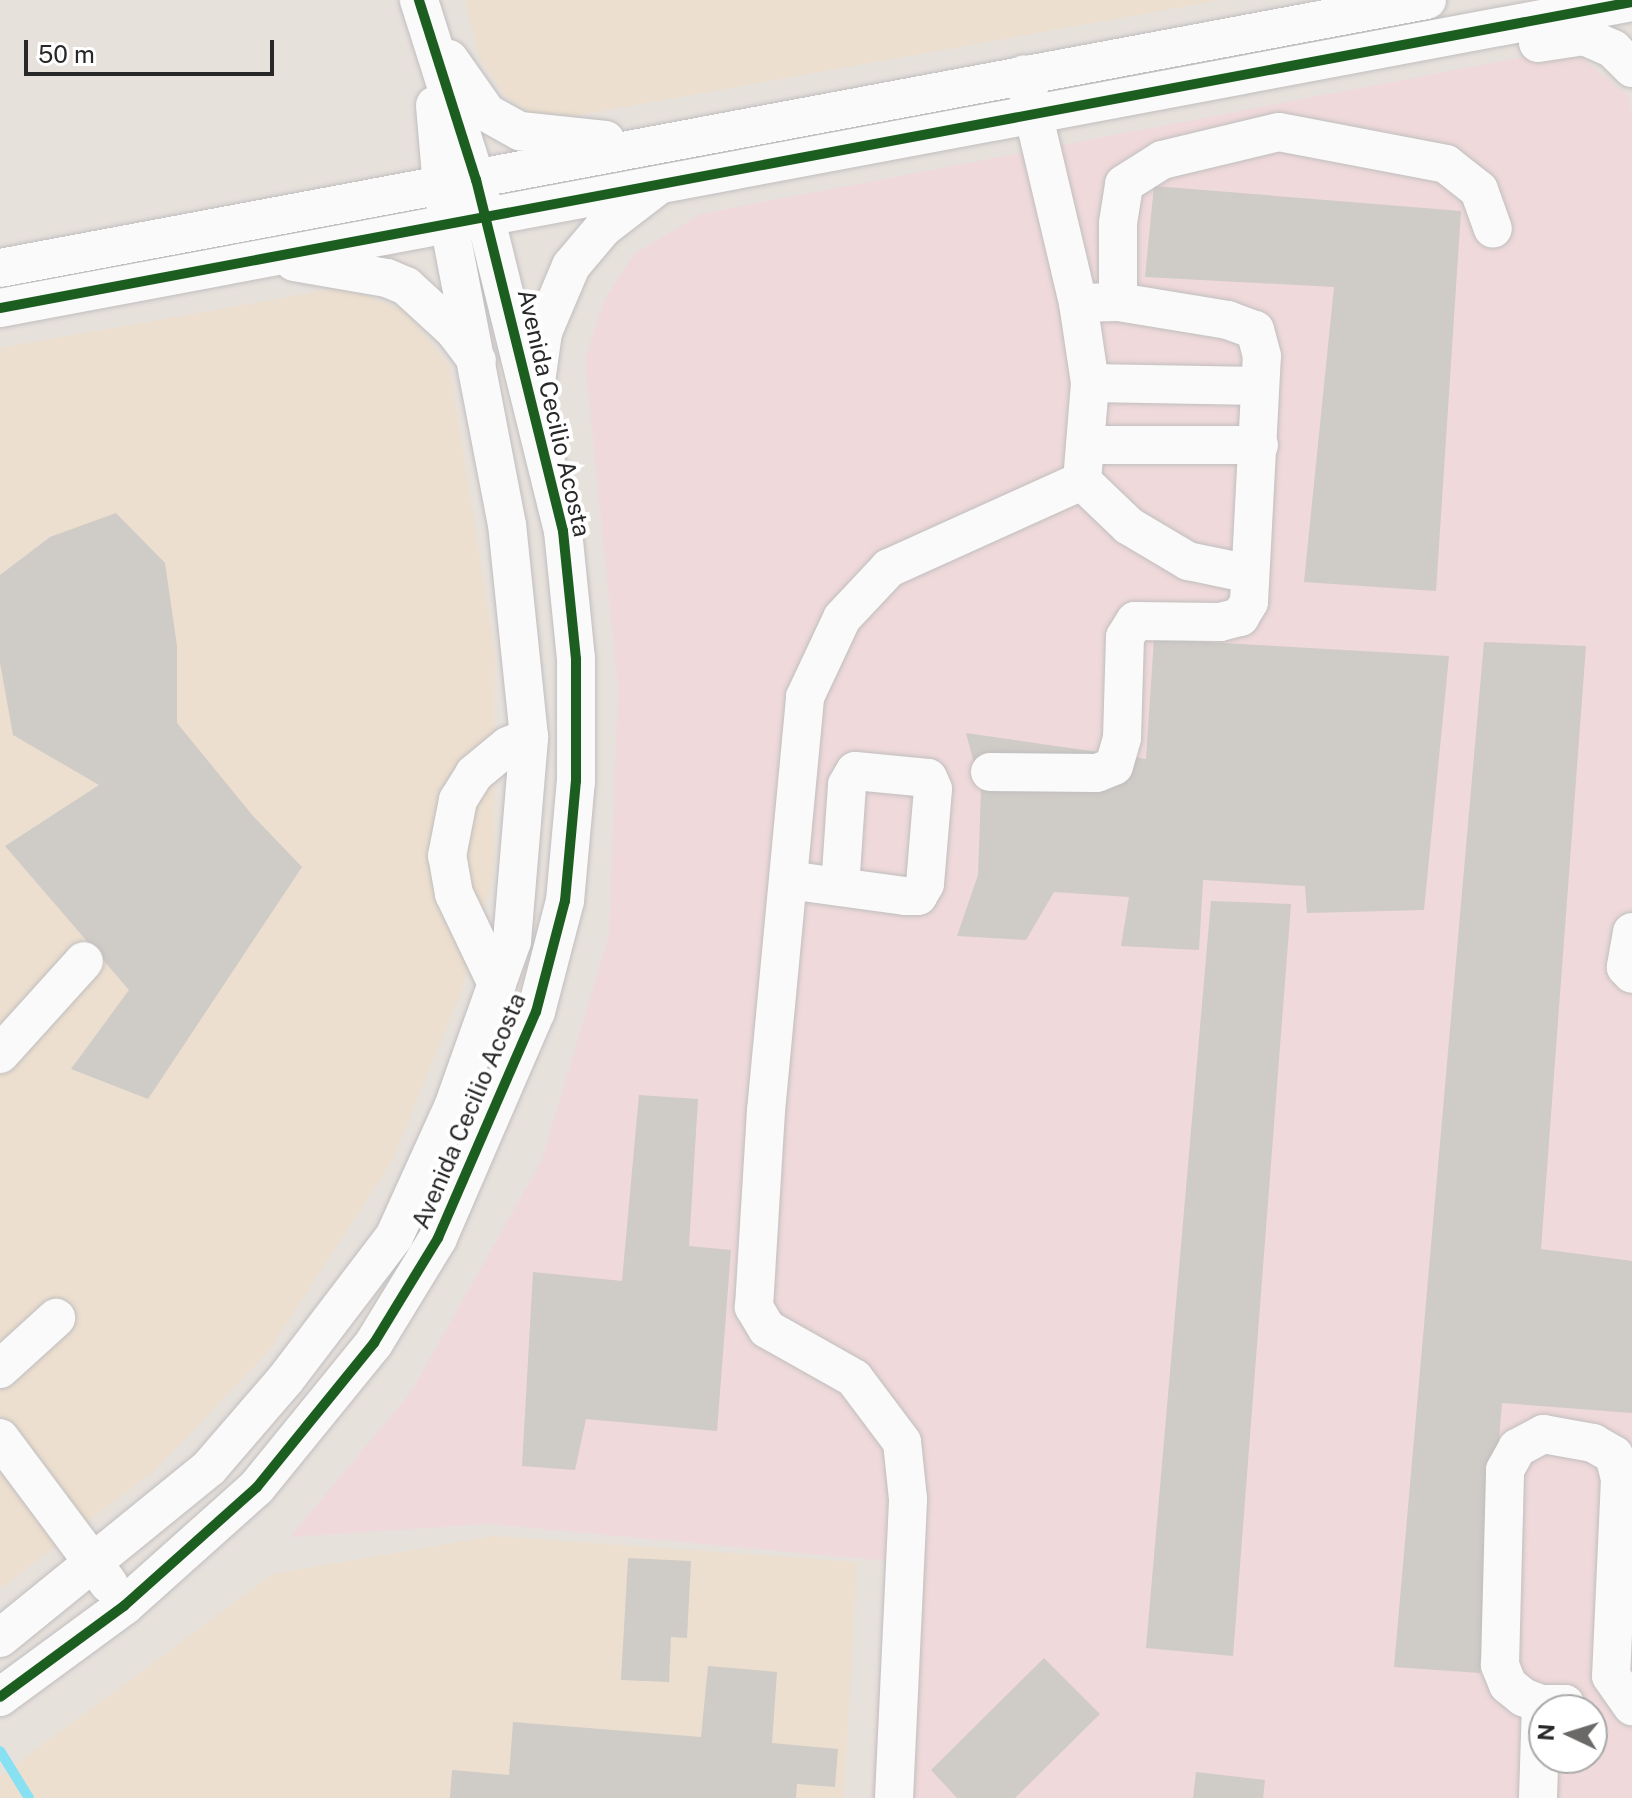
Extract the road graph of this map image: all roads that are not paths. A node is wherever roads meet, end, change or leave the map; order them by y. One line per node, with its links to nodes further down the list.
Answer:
1 (1427, 0): 6 (street)
2 (1632, 2): 4 (street)
3 (426, 28): 8 (street); 10 (street, Avenida Cecilio Acosta)
4 (1379, 49): 5 (street); 7 (street)
5 (1632, 68)
6 (1024, 74): 7 (street); 8 (street)
7 (1032, 114): 9 (street); 15 (street)
8 (673, 139): 10 (street)
9 (663, 183): 10 (street); 20 (street)
10 (463, 200): 12 (street); 13 (street); 17 (street, Avenida Cecilio Acosta); 20 (street, Avenida Cecilio Acosta)
11 (1493, 229): 14 (street)
12 (267, 258): 16 (street); 17 (street)
13 (0, 268)
14 (1118, 302): 15 (street); 19 (street)
15 (1078, 303): 18 (street)
16 (0, 308)
17 (480, 365): 24 (street, Avenida Cecilio Acosta)
18 (1090, 383): 19 (street); 22 (street)
19 (1260, 386): 21 (street)
20 (533, 405): 37 (street, Avenida Cecilio Acosta)
21 (1259, 445): 22 (street); 23 (street)
22 (1084, 463): 23 (street); 26 (street)
23 (1250, 574): 25 (street)
24 (529, 737): 31 (street, Avenida Cecilio Acosta); 31 (street)
25 (990, 772)
26 (788, 880): 27 (street); 44 (street)
27 (840, 887)
28 (1632, 932): 30 (street)
29 (84, 961): 32 (street)
30 (1632, 974)
31 (497, 984): 36 (street, Avenida Cecilio Acosta)
32 (0, 1054)
33 (56, 1318): 34 (street)
34 (0, 1369)
35 (0, 1438): 36 (street)
36 (95, 1564): 37 (street); 38 (street, Avenida Cecilio Acosta)
37 (124, 1606): 41 (street, Avenida Cecilio Acosta)
38 (0, 1638)
39 (1621, 1691): 40 (street)
40 (1529, 1694)
41 (0, 1697)
42 (1543, 1774): 45 (street)
43 (1563, 1774): 46 (street)
44 (894, 1798)
45 (1538, 1798)
46 (1562, 1798)

